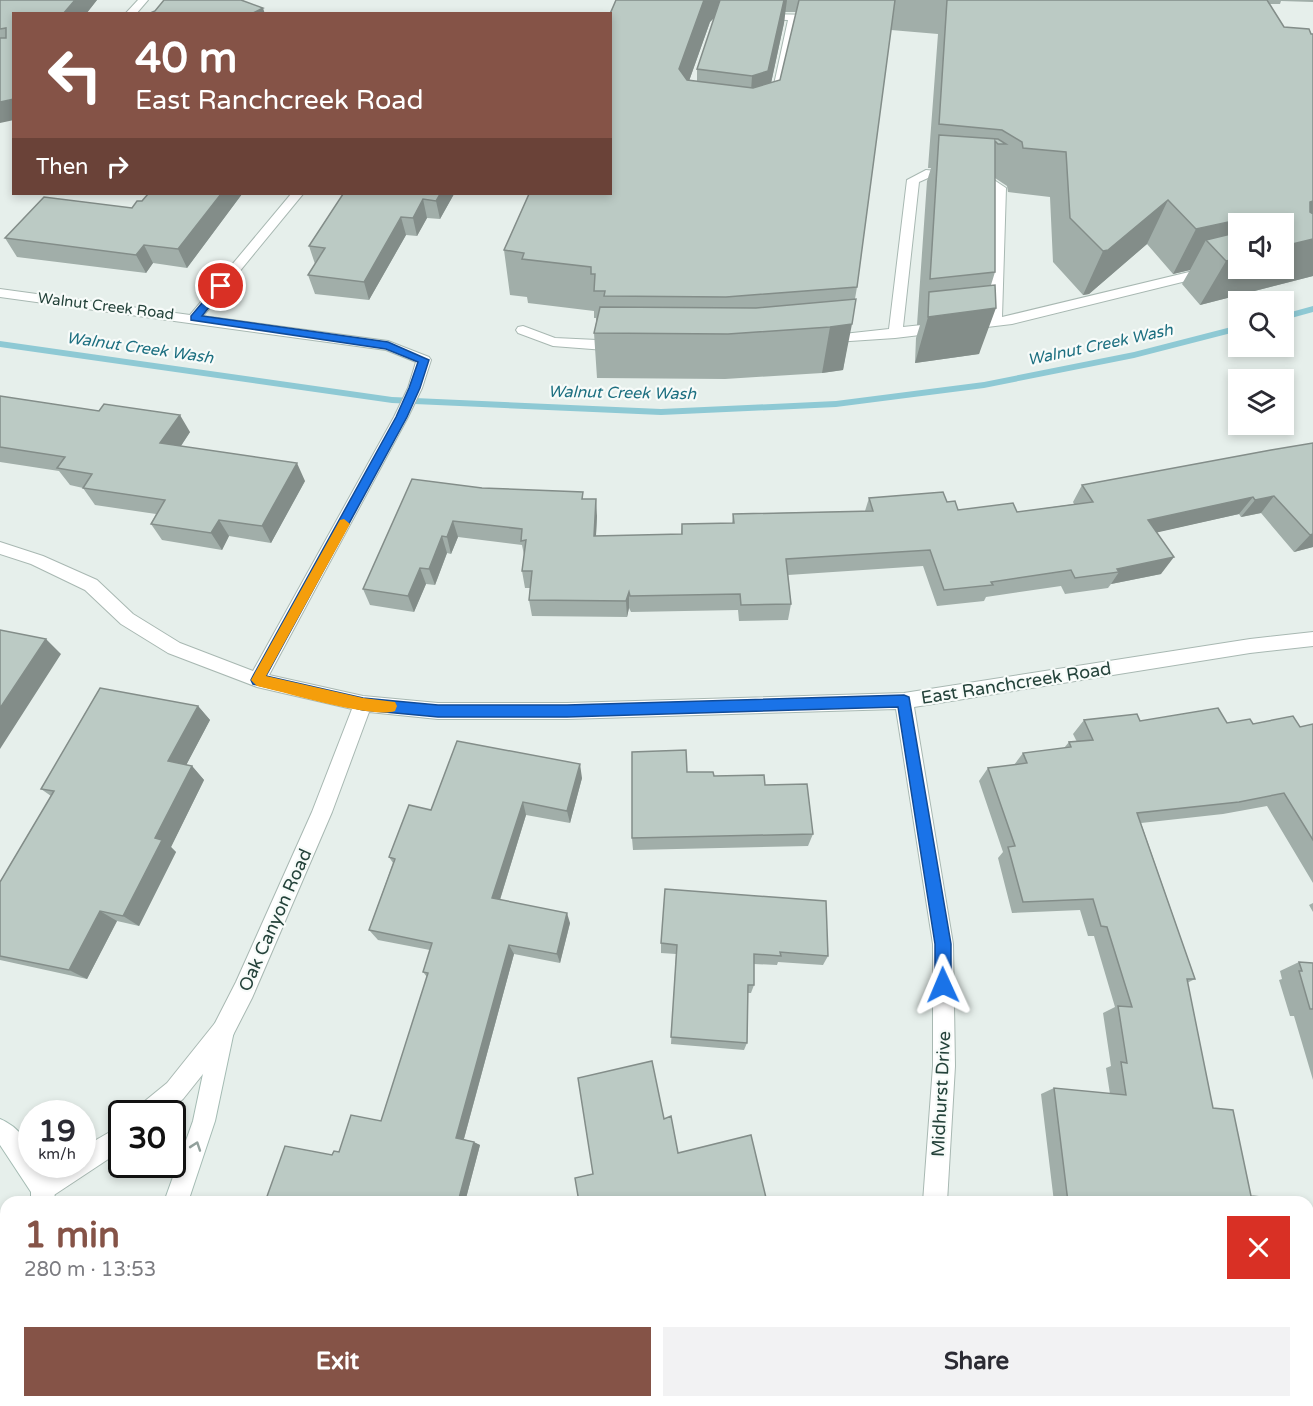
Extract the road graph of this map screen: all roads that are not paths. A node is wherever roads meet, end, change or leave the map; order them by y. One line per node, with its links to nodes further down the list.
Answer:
1 (143, 0): 2 (street)
2 (132, 12)
3 (748, 16): 4 (street)
4 (793, 18): 5 (street); 6 (street)
5 (828, 19)
6 (774, 109)
7 (296, 195): 10 (street)
8 (1228, 267): 11 (street)
9 (0, 293): 10 (street, Walnut Creek Road)
10 (195, 318): 18 (street, Walnut Creek Road)
11 (995, 322): 13 (street); 13 (street)
12 (523, 330): 15 (street)
13 (895, 334): 14 (street)
14 (807, 341)
15 (637, 346)
16 (0, 548): 18 (street, East Ranchcreek Road)
17 (1313, 639): 19 (street, East Ranchcreek Road)
18 (257, 680): 20 (street, East Ranchcreek Road)
19 (904, 701): 20 (street, East Ranchcreek Road); 27 (street, Midhurst Drive)
20 (363, 704): 21 (street, Oak Canyon Road)
21 (223, 1031): 22 (street, Oak Canyon Road); 26 (street, one-way to 21)
22 (164, 1100)
23 (0, 1131): 25 (street)
24 (63, 1178): 25 (street)
25 (43, 1195)
26 (178, 1196)
27 (935, 1196)

